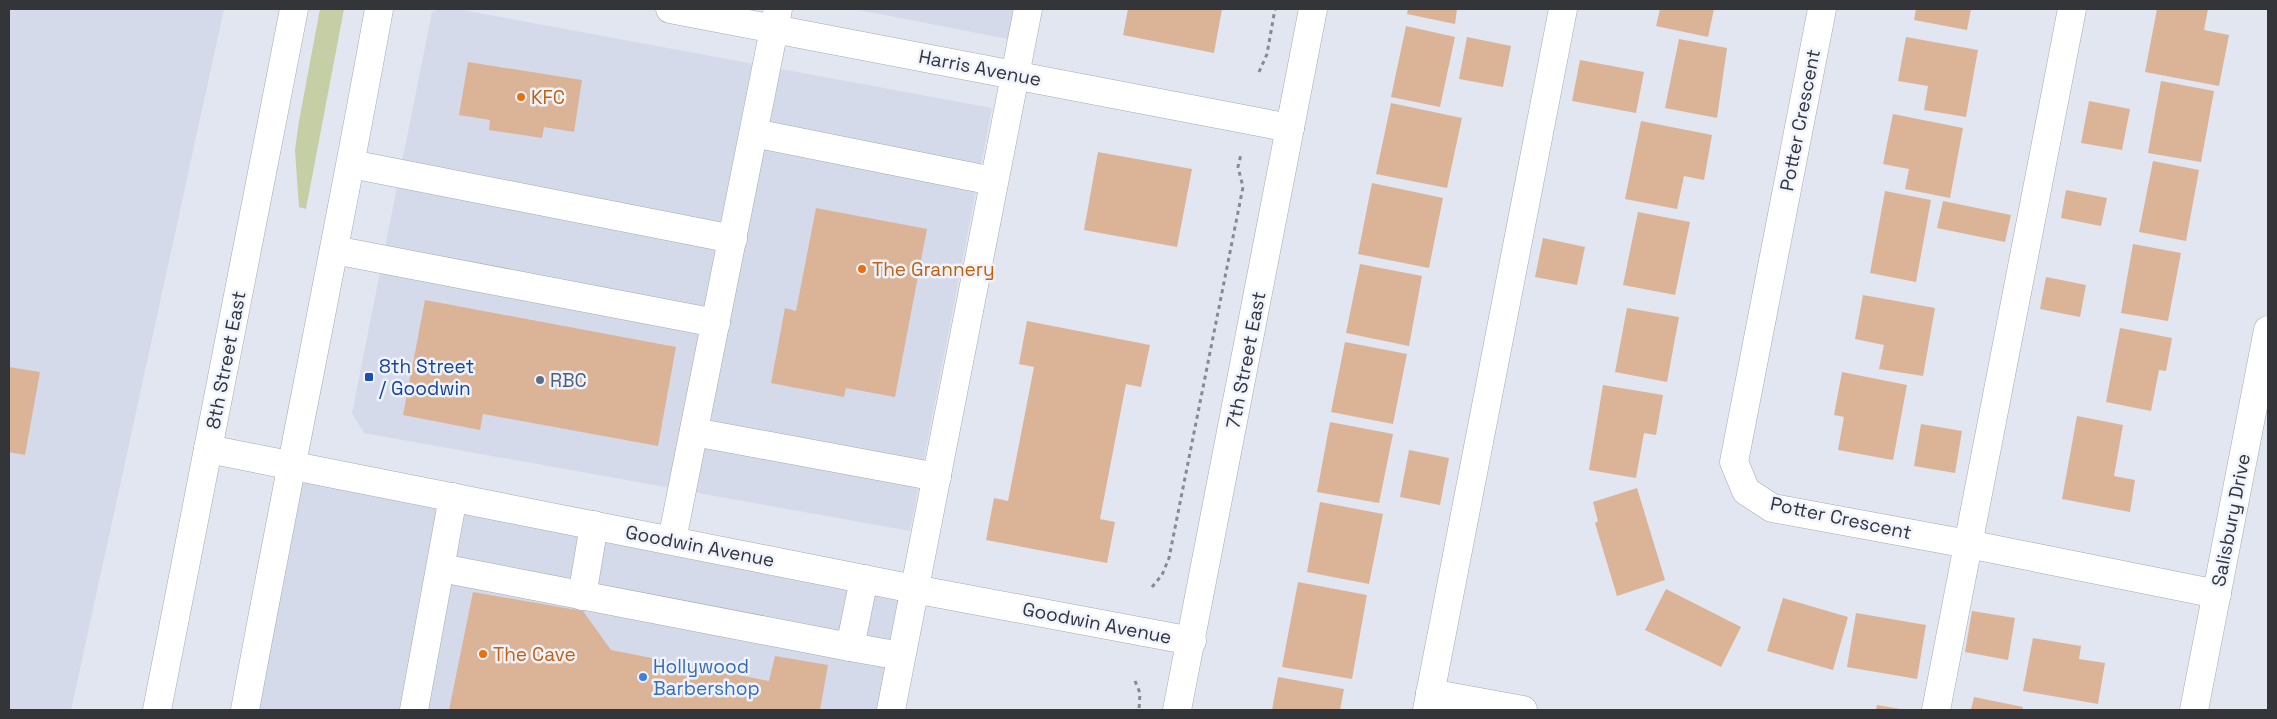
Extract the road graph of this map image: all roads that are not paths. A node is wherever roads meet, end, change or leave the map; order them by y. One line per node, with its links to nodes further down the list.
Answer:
1 (294, 9): 20 (street, 8th Street East)
2 (379, 9): 13 (street)
3 (670, 9): 9 (street, Harris Avenue)
4 (1028, 9): 10 (street)
5 (1313, 9): 11 (street, 7th Street East)
6 (1563, 9): 35 (street)
7 (1822, 9): 26 (street, Potter Crescent)
8 (2072, 9): 26 (street)
9 (776, 19): 10 (street, Harris Avenue); 12 (street)
10 (1015, 74): 11 (street, Harris Avenue); 14 (street)
11 (1290, 128): 32 (street, 7th Street East)
12 (754, 133): 14 (street); 15 (street)
13 (351, 164): 15 (street); 16 (street)
14 (993, 182): 22 (street)
15 (733, 238): 17 (street)
16 (334, 250): 17 (street); 21 (street)
17 (716, 323): 19 (street)
18 (2268, 330): 30 (street, Salisbury Drive)
19 (694, 432): 22 (street); 25 (street)
20 (208, 449): 21 (street, Goodwin Avenue); 36 (street, 8th Street East)
21 (290, 465): 23 (street, Goodwin Avenue); 37 (street)
22 (937, 478): 29 (street)
23 (454, 497): 24 (street, Goodwin Avenue); 27 (street)
24 (594, 525): 25 (street, Goodwin Avenue); 31 (street)
25 (672, 540): 28 (street, Goodwin Avenue)
26 (1968, 544): 30 (street, Potter Crescent); 42 (street)
27 (441, 568): 31 (street); 38 (street)
28 (864, 580): 29 (street, Goodwin Avenue); 33 (street)
29 (914, 589): 32 (street, Goodwin Avenue); 34 (street)
30 (2217, 594): 43 (street, Salisbury Drive)
31 (582, 596): 33 (street)
32 (1192, 641): 40 (street, 7th Street East)
33 (850, 647): 34 (street)
34 (901, 656): 39 (street)
35 (1428, 702): 41 (street)
36 (157, 710)
37 (244, 710)
38 (414, 710)
39 (891, 710)
40 (1178, 710)
41 (1523, 710)
42 (1936, 710)
43 (2194, 710)

